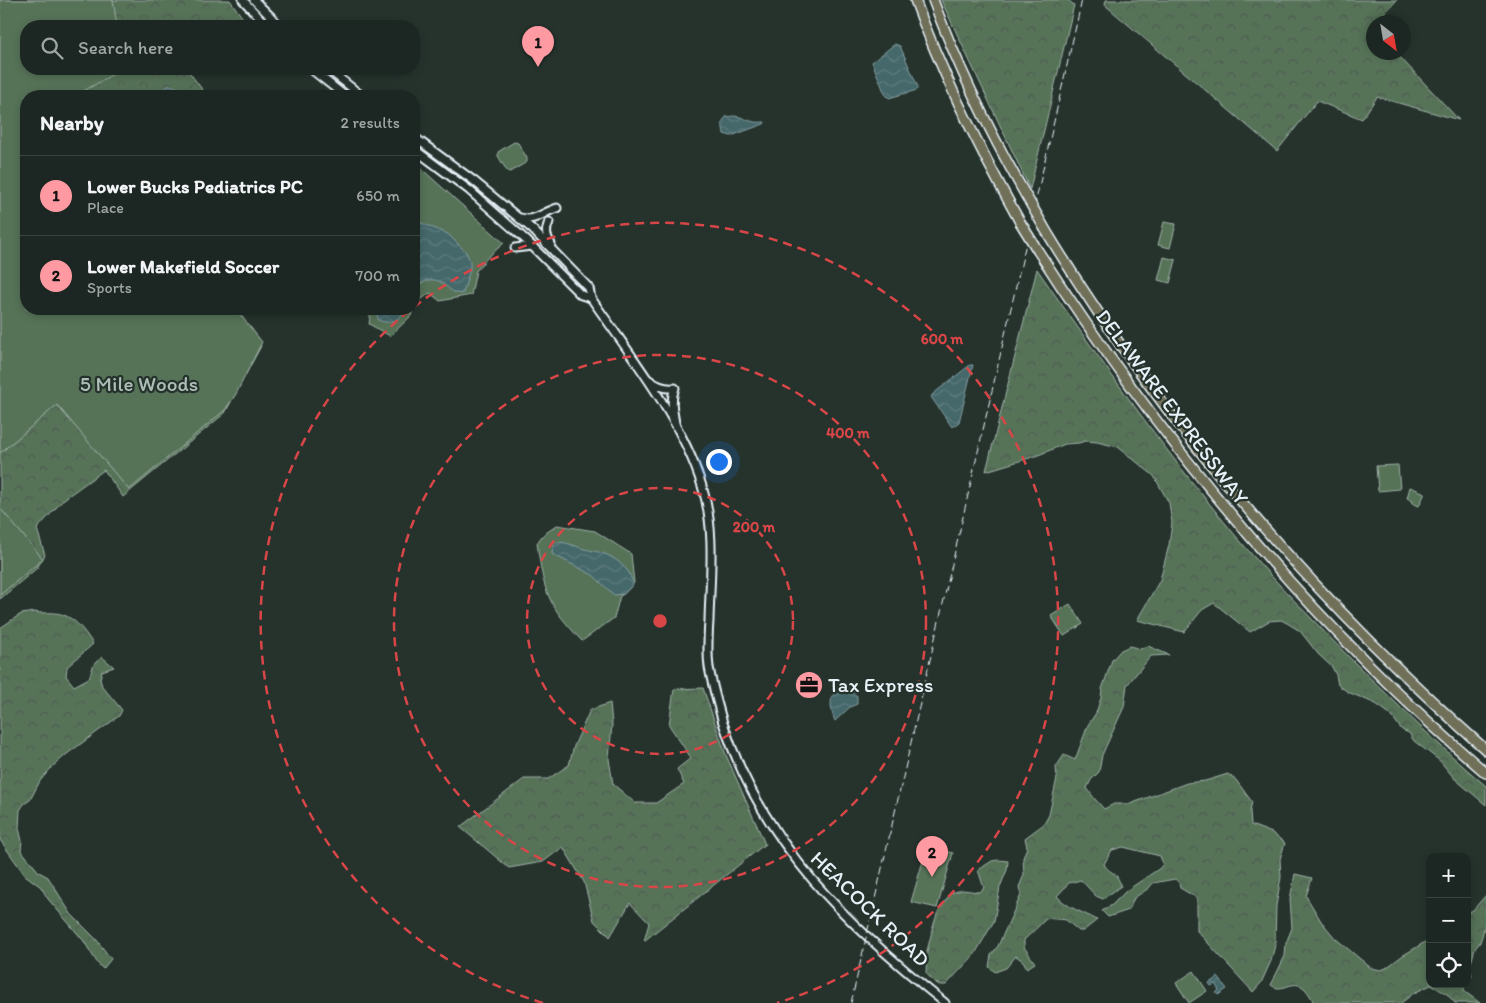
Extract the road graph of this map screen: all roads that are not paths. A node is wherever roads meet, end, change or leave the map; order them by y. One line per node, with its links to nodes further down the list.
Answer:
1 (243, 0): 5 (main road)
2 (254, 0): 6 (main road)
3 (915, 0): 23 (highway, DELAWARE EXPRESSWAY, bridge)
4 (933, 0): 22 (highway, DELAWARE EXPRESSWAY, bridge)
5 (261, 20)
6 (274, 20)
7 (318, 75): 9 (main road)
8 (336, 75): 10 (main road)
9 (337, 90)
10 (354, 90)
11 (420, 141): 14 (main road)
12 (420, 153): 16 (main road)
13 (557, 208): 14 (main road)
14 (519, 217): 18 (main road)
15 (549, 222): 18 (main road)
16 (532, 246): 17 (main road); 19 (main road)
17 (515, 248)
18 (555, 251): 19 (main road)
19 (591, 298): 20 (main road)
20 (646, 378): 21 (main road); 21 (main road)
21 (676, 428): 24 (main road, HEACOCK ROAD)
22 (1486, 750)
23 (1486, 773)
24 (945, 1003)

